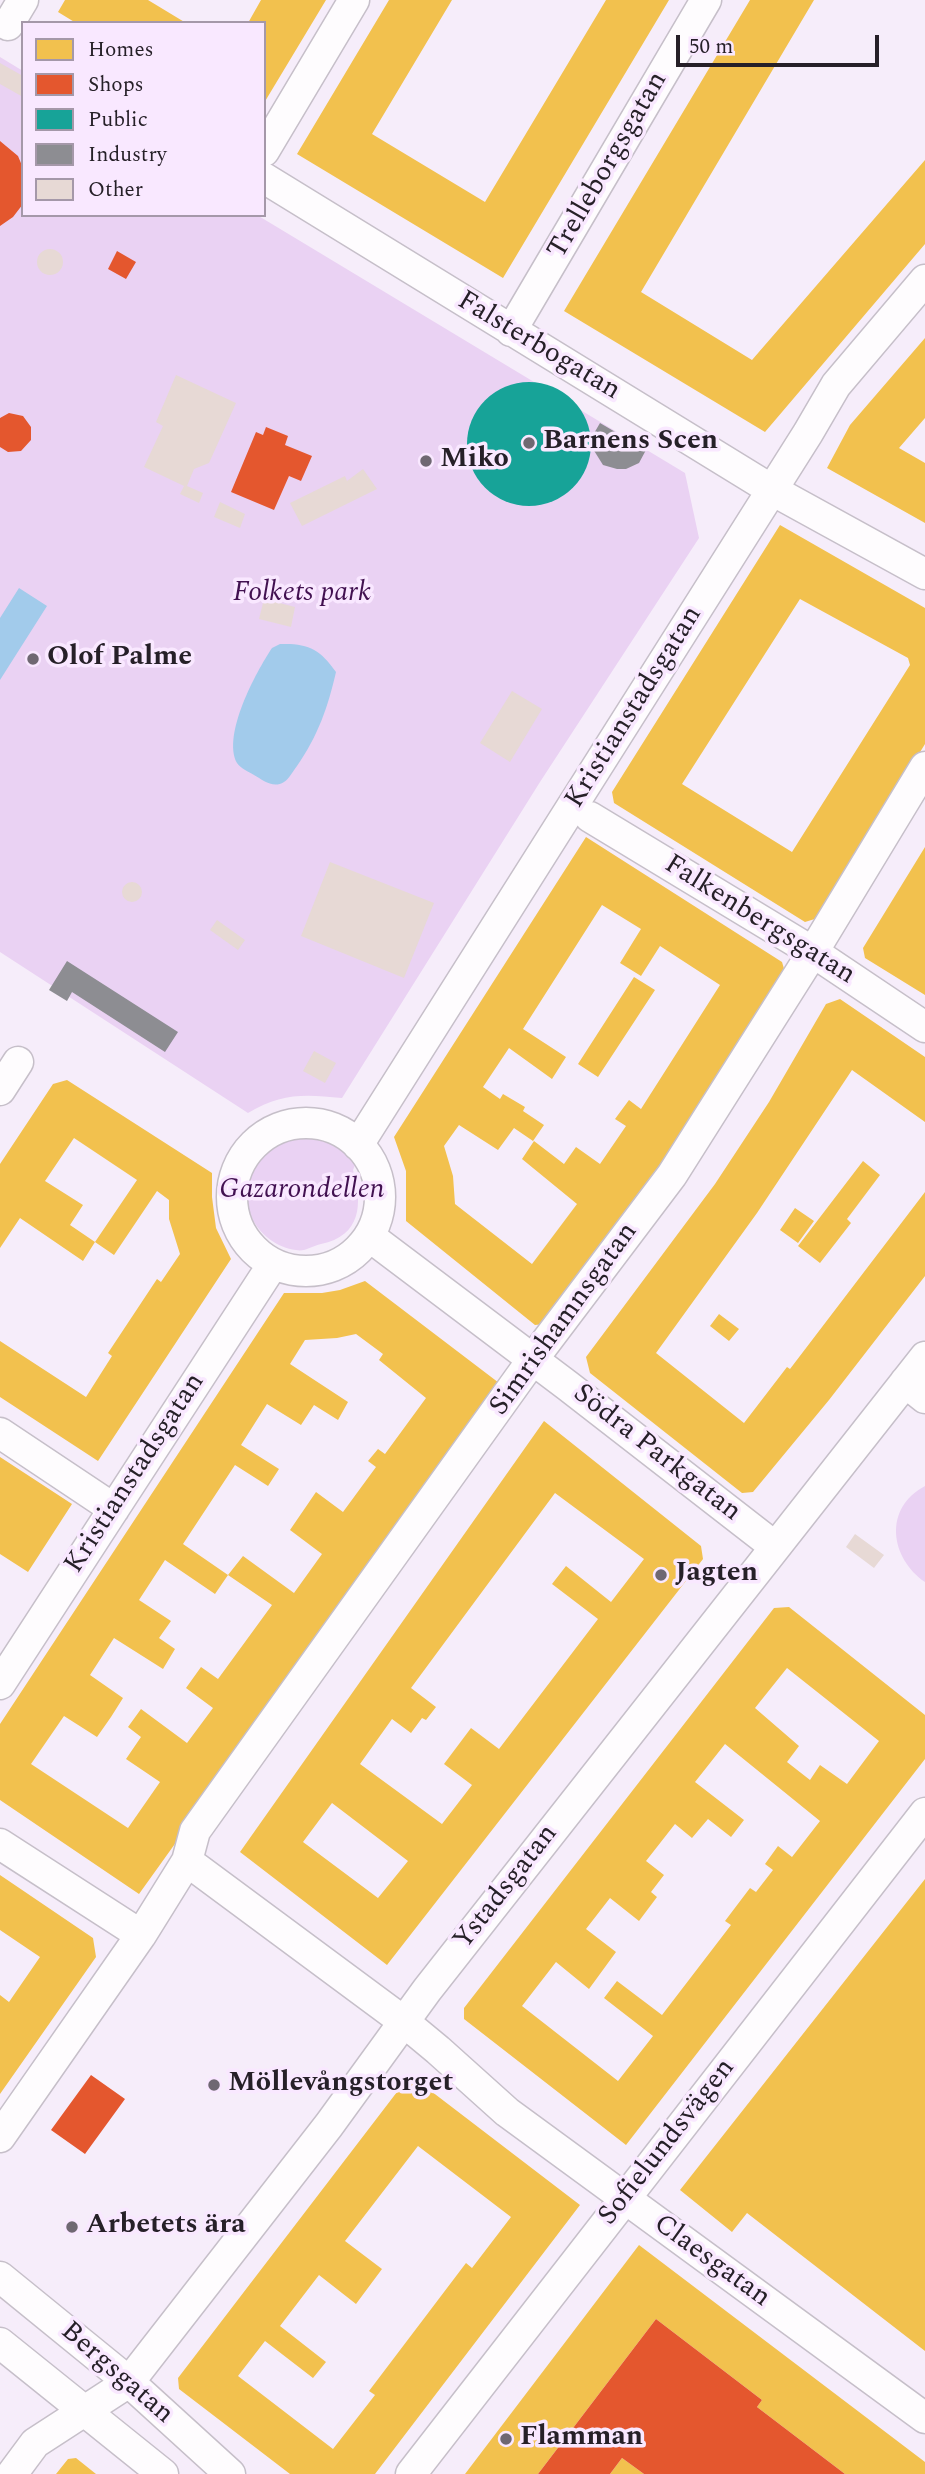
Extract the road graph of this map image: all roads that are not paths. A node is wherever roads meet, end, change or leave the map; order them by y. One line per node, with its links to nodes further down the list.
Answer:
1 (23, 0): 4 (street)
2 (354, 0): 5 (street)
3 (706, 0): 8 (street, Trelleborgsgatan)
4 (10, 27)
5 (266, 148)
6 (266, 179): 8 (street, Falsterbogatan)
7 (925, 280): 9 (street, Kristianstadsgatan)
8 (511, 331): 9 (street, Falsterbogatan)
9 (772, 490): 10 (street, Falsterbogatan); 17 (street, Kristianstadsgatan)
10 (925, 574)
11 (925, 767): 13 (street, Simrishamnsgatan)
12 (590, 817): 13 (street, Falkenbergsgatan)
13 (813, 952): 14 (street, Falkenbergsgatan); 21 (street, Simrishamnsgatan)
14 (925, 1027)
15 (18, 1062): 16 (street)
16 (0, 1090)
17 (358, 1144): 18 (street); 19 (street)
18 (369, 1236): 19 (street); 21 (street, Södra Parkgatan)
19 (273, 1264): 24 (street, Kristianstadsgatan)
20 (925, 1357): 22 (street, Ystadsgatan)
21 (533, 1359): 25 (street, Södra Parkgatan); 29 (street, Simrishamnsgatan)
22 (915, 1390): 25 (street, Ystadsgatan)
23 (0, 1433): 24 (street)
24 (114, 1509): 26 (street, Kristianstadsgatan)
25 (774, 1546): 31 (street, Ystadsgatan)
26 (0, 1684)
27 (925, 1813): 33 (street, Sofielundsvägen)
28 (0, 1844): 30 (street)
29 (187, 1861): 30 (street); 31 (street)
30 (141, 1936): 32 (street)
31 (403, 2021): 33 (street, Claesgatan); 36 (street, Ystadsgatan)
32 (0, 2137)
33 (625, 2199): 38 (street, Claesgatan); 42 (street, Sofielundsvägen)
34 (0, 2277): 36 (street, Bergsgatan)
35 (0, 2343): 37 (street, Bergsgatan)
36 (129, 2382): 37 (street, Ystadsgatan); 41 (street, Bergsgatan)
37 (83, 2410): 39 (street, Ystadsgatan); 40 (street, Bergsgatan)
38 (925, 2418)
39 (12, 2474)
40 (163, 2474)
41 (230, 2474)
42 (411, 2474)

